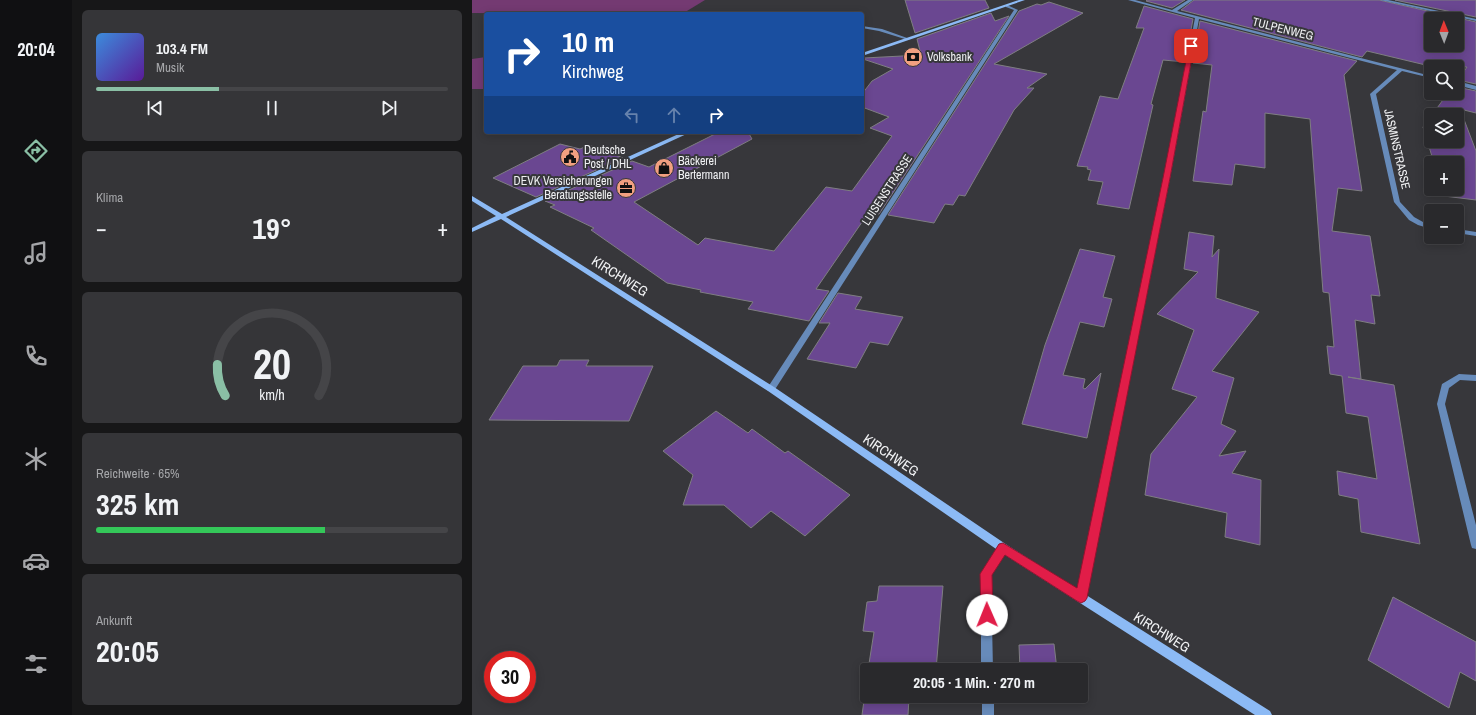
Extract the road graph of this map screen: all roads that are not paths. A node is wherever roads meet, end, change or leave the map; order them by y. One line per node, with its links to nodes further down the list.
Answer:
1 (1023, 0): 5 (street)
2 (1130, 0): 6 (street, TULPENWEG)
3 (1191, 0): 6 (street)
4 (1382, 0): 8 (street)
5 (1007, 6): 10 (street); 24 (street, LUISENSTRASSE)
6 (1173, 11): 7 (street, TULPENWEG)
7 (1197, 17): 12 (street, TULPENWEG); 27 (street)
8 (1476, 20)
9 (864, 27): 10 (street)
10 (908, 39): 11 (street)
11 (864, 54)
12 (1401, 69): 13 (street, TULPENWEG); 19 (street, JASMINSTRASSE)
13 (1424, 74)
14 (1464, 85): 15 (street)
15 (1476, 88)
16 (684, 134): 18 (street)
17 (472, 198): 18 (street, KIRCHWEG)
18 (500, 217): 20 (street); 24 (street, KIRCHWEG)
19 (1424, 225)
20 (472, 230)
21 (1464, 232): 22 (street)
22 (1476, 234)
23 (1476, 378): 25 (street)
24 (770, 389): 26 (street, KIRCHWEG)
25 (1476, 545)
26 (1003, 548): 27 (street, KIRCHWEG); 28 (street)
27 (1081, 598): 31 (street, KIRCHWEG)
28 (987, 663)
29 (988, 703): 30 (street)
30 (988, 715)
31 (1266, 715)

